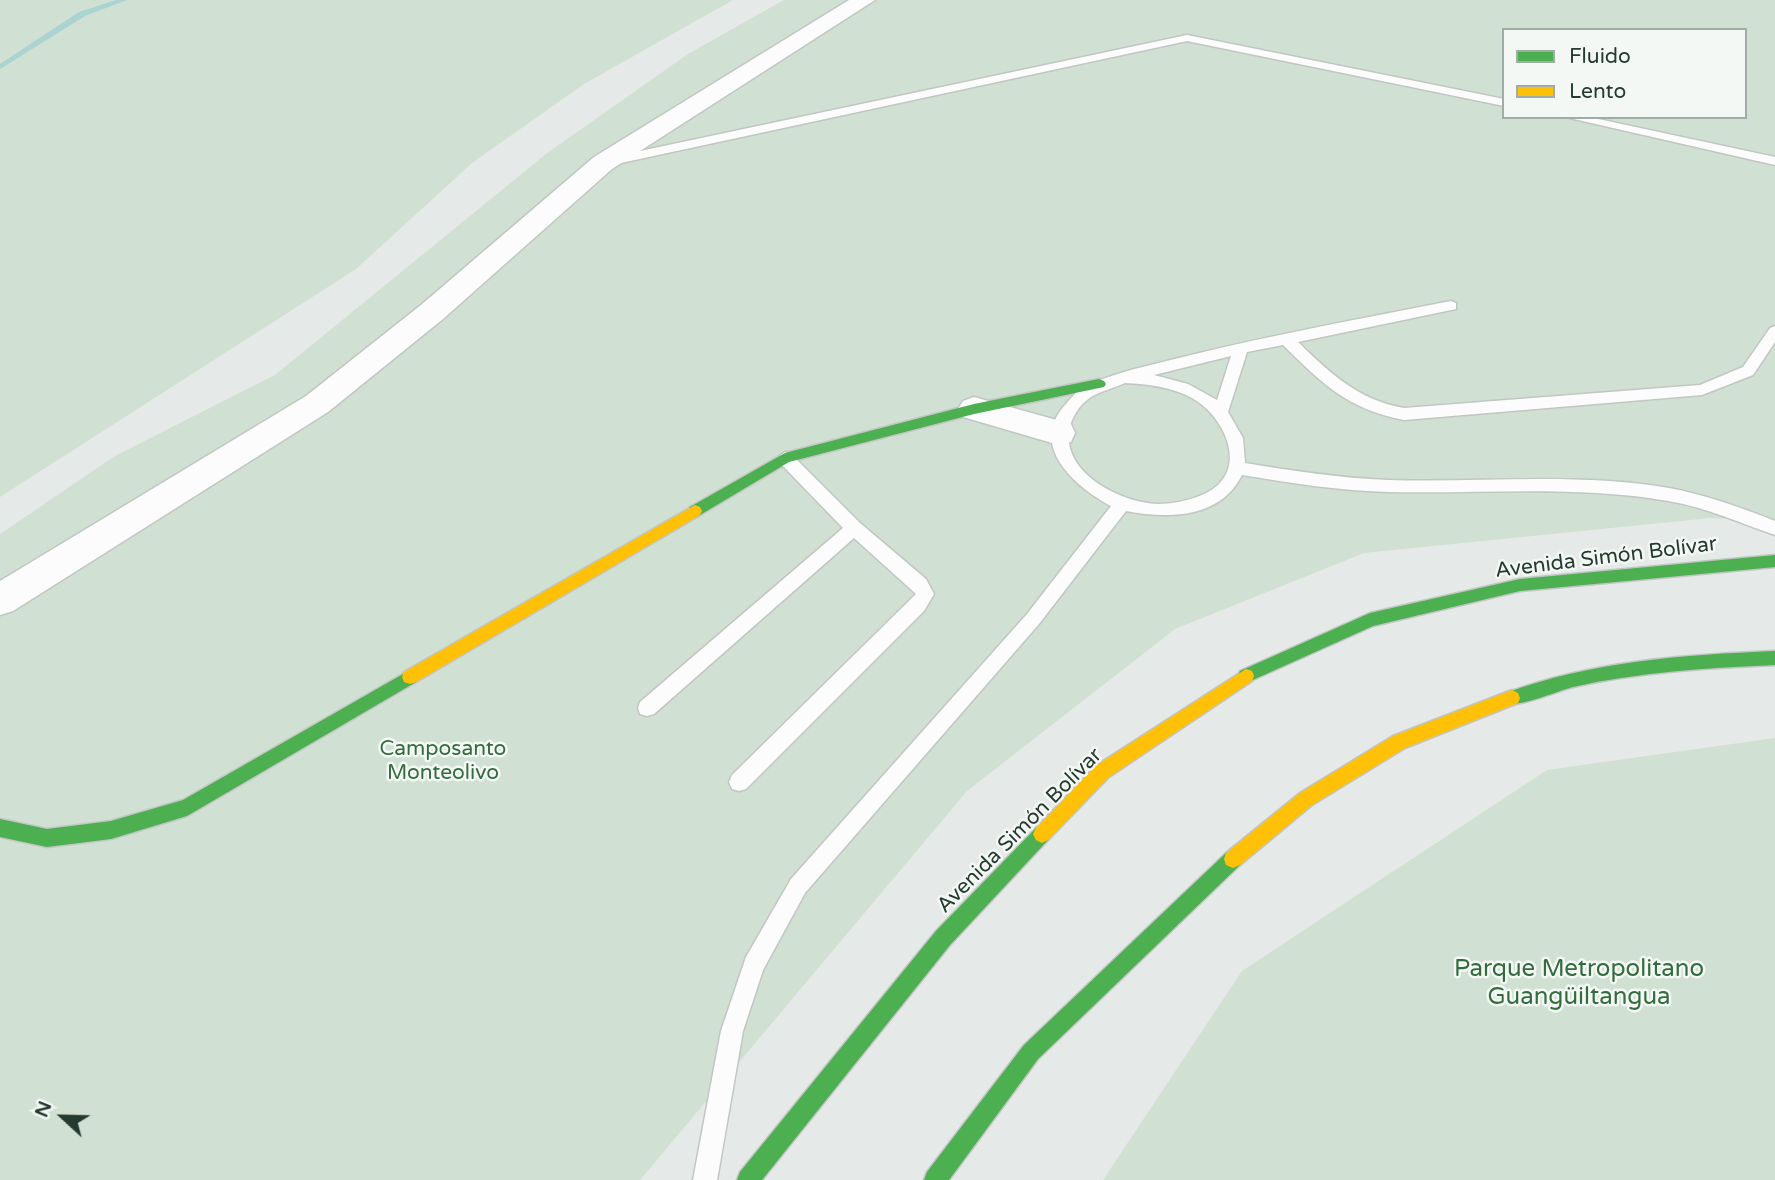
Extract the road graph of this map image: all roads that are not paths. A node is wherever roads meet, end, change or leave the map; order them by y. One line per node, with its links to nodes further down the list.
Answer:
1 (864, 0): 5 (street)
2 (1502, 103): 5 (lane)
3 (1580, 119): 4 (lane)
4 (1775, 161)
5 (603, 163): 21 (street)
6 (1451, 306): 8 (lane)
7 (1775, 331): 8 (lane)
8 (1287, 340): 9 (lane)
9 (1241, 348): 10 (lane); 13 (lane)
10 (1124, 378): 11 (lane); 13 (lane)
11 (1099, 384): 12 (main road); 14 (lane)
12 (974, 409): 14 (street); 15 (main road)
13 (1221, 411): 16 (lane)
14 (1059, 433): 17 (lane)
15 (785, 458): 18 (lane); 25 (main road)
16 (1238, 468): 17 (lane); 19 (lane)
17 (1121, 506): 26 (lane)
18 (854, 528): 23 (lane); 24 (lane)
19 (1775, 528)
20 (1775, 561): 27 (main road, Avenida Simón Bolívar)
21 (0, 600)
22 (1775, 658): 28 (main road)
23 (648, 708)
24 (739, 782)
25 (0, 828)
26 (705, 1180)
27 (748, 1180)
28 (935, 1180)

